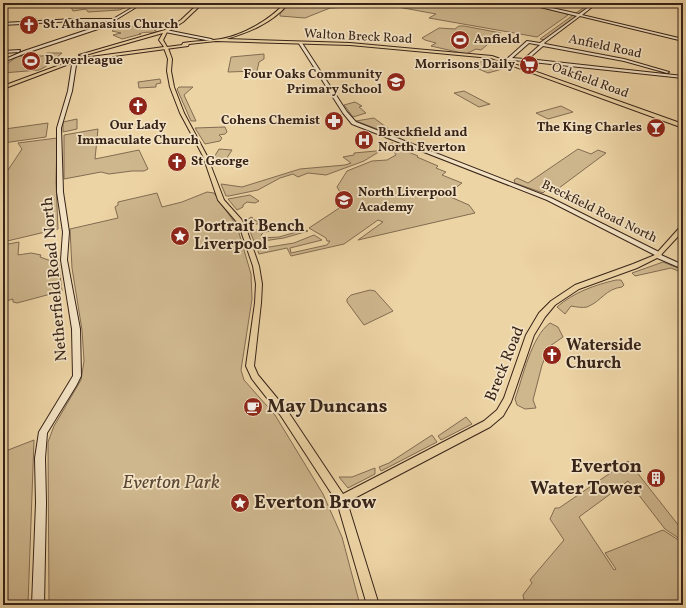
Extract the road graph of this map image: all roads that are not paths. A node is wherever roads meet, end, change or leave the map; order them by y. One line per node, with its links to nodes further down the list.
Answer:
1 (142, 3): 9 (street)
2 (201, 3): 11 (highway)
3 (286, 3): 12 (highway)
4 (525, 3): 7 (street)
5 (590, 3): 7 (street)
6 (596, 3): 8 (street)
7 (574, 14): 8 (street); 15 (street)
8 (579, 15): 14 (street); 17 (street)
9 (113, 20): 10 (street); 22 (street)
10 (3, 24)
11 (166, 32): 13 (street); 18 (highway); 19 (highway)
12 (240, 32): 13 (highway); 13 (highway)
13 (214, 40): 16 (highway, Walton Breck Road); 18 (highway); 18 (highway)
14 (683, 40)
15 (536, 42): 17 (street, Anfield Road); 26 (street, Anfield Road)
16 (299, 43): 25 (highway, Walton Breck Road); 36 (street, Breckfield Road North)
17 (542, 44): 29 (street); 31 (street, Anfield Road)
18 (165, 47): 23 (highway); 27 (highway); 38 (main road)
19 (103, 48): 23 (highway); 27 (highway)
20 (3, 52): 21 (street)
21 (9, 52): 22 (street); 24 (street)
22 (25, 52): 24 (street)
23 (95, 53): 27 (highway); 27 (highway)
24 (16, 55): 30 (street)
25 (489, 57): 28 (highway, Oakfield Road)
26 (509, 59): 28 (street); 29 (street)
27 (78, 60): 33 (highway); 33 (highway); 39 (street, Netherfield Road North)
28 (503, 60): 34 (highway, Oakfield Road)
29 (525, 60): 31 (street)
30 (3, 61)
31 (676, 76): 32 (street)
32 (683, 77)
33 (3, 87)
34 (683, 126)
35 (683, 227): 36 (main road, Breck Road)
36 (658, 255): 37 (street, Breckfield Road North); 38 (main road, Breck Road)
37 (683, 267)
38 (341, 500): 40 (main road)
39 (38, 605)
40 (373, 605)

